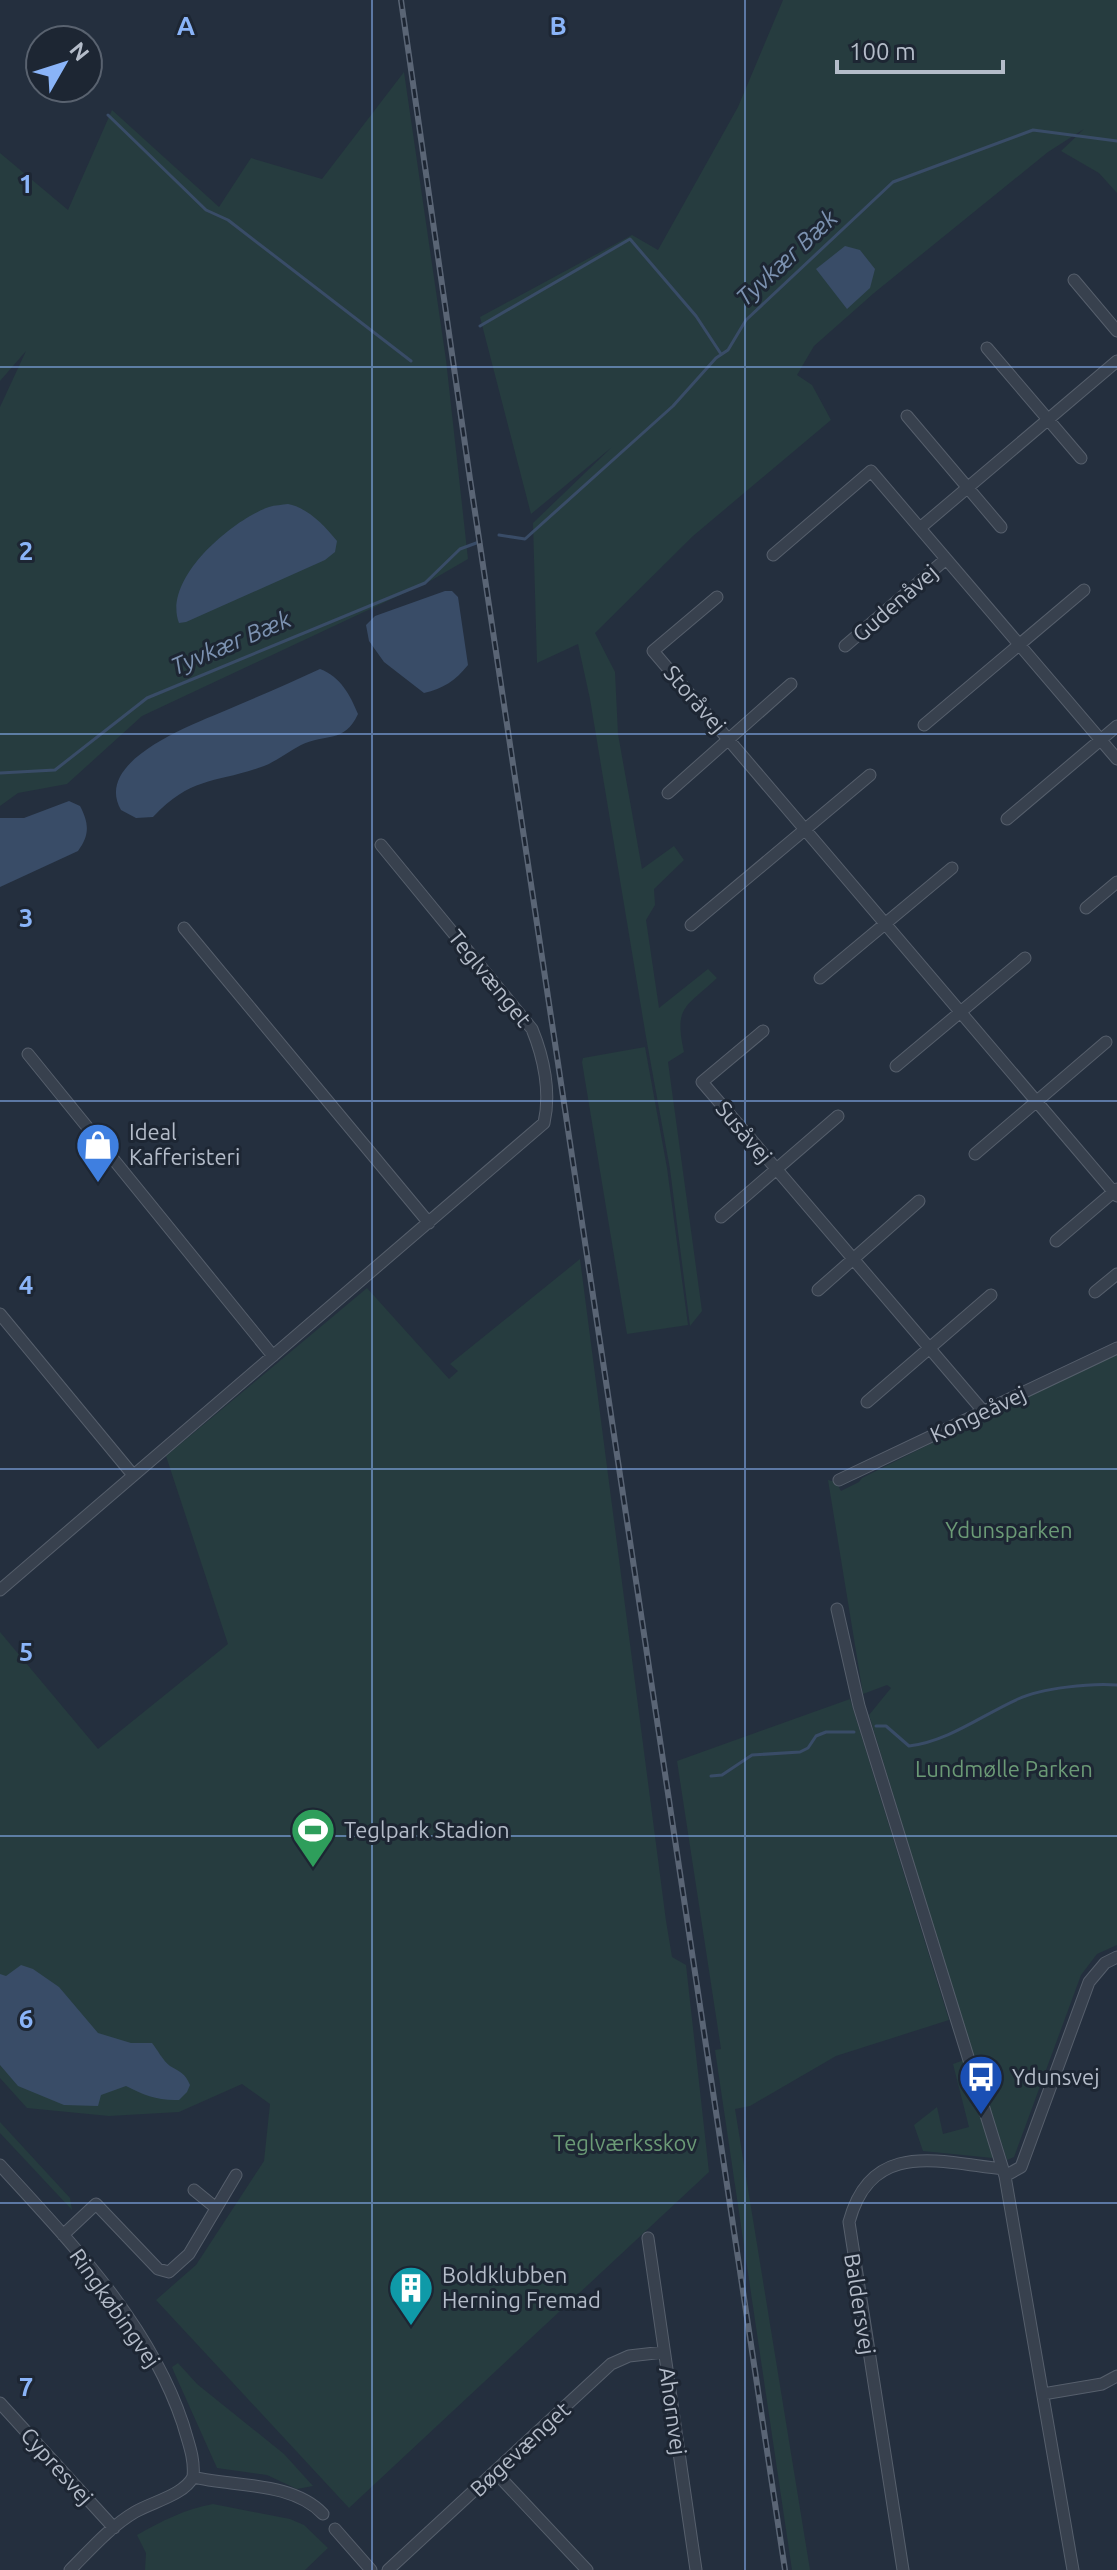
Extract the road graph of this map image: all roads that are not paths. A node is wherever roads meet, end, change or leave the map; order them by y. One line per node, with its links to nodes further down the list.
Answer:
1 (1074, 280): 2 (street)
2 (1117, 331)
3 (987, 348): 6 (street)
4 (1117, 361): 6 (street, Gudenåvej)
5 (907, 416): 8 (street)
6 (1048, 419): 7 (street); 8 (street, Gudenåvej)
7 (1081, 458)
8 (967, 488): 9 (street); 10 (street, Gudenåvej)
9 (1001, 527)
10 (920, 528): 11 (street, Gudenåvej); 12 (street, Gudenåvej)
11 (773, 555)
12 (946, 559): 15 (street, Gudenåvej); 16 (street, Gudenåvej)
13 (1084, 590): 15 (street)
14 (717, 597): 20 (street, Storåvej)
15 (1019, 644): 18 (street); 21 (street, Gudenåvej)
16 (845, 646)
17 (791, 684): 20 (street, Storåvej)
18 (924, 725)
19 (1117, 726): 21 (street)
20 (729, 739): 24 (street, Storåvej); 26 (street, Storåvej)
21 (1101, 740): 22 (street, Gudenåvej); 25 (street)
22 (1117, 759)
23 (870, 775): 26 (street)
24 (668, 793)
25 (1007, 819)
26 (806, 831): 31 (street, Storåvej); 32 (street)
27 (381, 845): 48 (street, Teglvænget)
28 (952, 868): 31 (street)
29 (1117, 882): 30 (street)
30 (1086, 908)
31 (886, 924): 35 (street); 36 (street, Storåvej)
32 (691, 925)
33 (184, 928): 48 (street)
34 (1025, 958): 36 (street)
35 (820, 978)
36 (960, 1012): 40 (street); 41 (street, Storåvej)
37 (763, 1031): 44 (street, Susåvej)
38 (1106, 1042): 41 (street)
39 (28, 1054): 58 (street)
40 (896, 1066)
41 (1037, 1103): 43 (street); 45 (street, Storåvej)
42 (838, 1116): 44 (street, Susåvej)
43 (975, 1154)
44 (776, 1169): 47 (street, Susåvej); 50 (street, Susåvej)
45 (1116, 1192): 49 (street, Storåvej)
46 (919, 1201): 50 (street)
47 (721, 1217)
48 (429, 1223): 58 (street, Teglvænget)
49 (1056, 1241)
50 (854, 1259): 52 (street); 57 (street, Susåvej)
51 (1117, 1274): 53 (street)
52 (818, 1290)
53 (1095, 1292)
54 (991, 1295): 57 (street)
55 (0, 1314): 61 (street)
56 (1117, 1348): 60 (street, Kongeåvej)
57 (929, 1349): 59 (street); 60 (street, Susåvej)
58 (273, 1356): 61 (street, Teglvænget)
59 (867, 1402)
60 (984, 1412): 62 (street, Kongeåvej)
61 (133, 1475): 63 (street, Teglvænget)
62 (839, 1480)
63 (0, 1590)
64 (837, 1609): 67 (street)
65 (1117, 1957): 67 (street)
66 (0, 2165): 71 (street, Ringkøbingvej)
67 (1004, 2173): 75 (street); 87 (street, Baldersvej)
68 (236, 2175): 70 (street)
69 (194, 2190): 70 (street)
70 (216, 2208): 71 (street)
71 (63, 2235): 78 (street, Ringkøbingvej)
72 (648, 2238): 73 (street, Ahornvej)
73 (664, 2352): 77 (street, Bøgevænget); 86 (street, Ahornvej)
74 (1117, 2376): 75 (street)
75 (1043, 2394): 88 (street)
76 (0, 2403): 80 (street, Cypresvej)
77 (495, 2472): 84 (street, Bøgevænget); 85 (street)
78 (193, 2477): 79 (street); 80 (street)
79 (323, 2514)
80 (114, 2528): 82 (street)
81 (335, 2529): 83 (street)
82 (70, 2570)
83 (371, 2570)
84 (388, 2570)
85 (587, 2570)
86 (696, 2570)
87 (903, 2570)
88 (1073, 2570)

